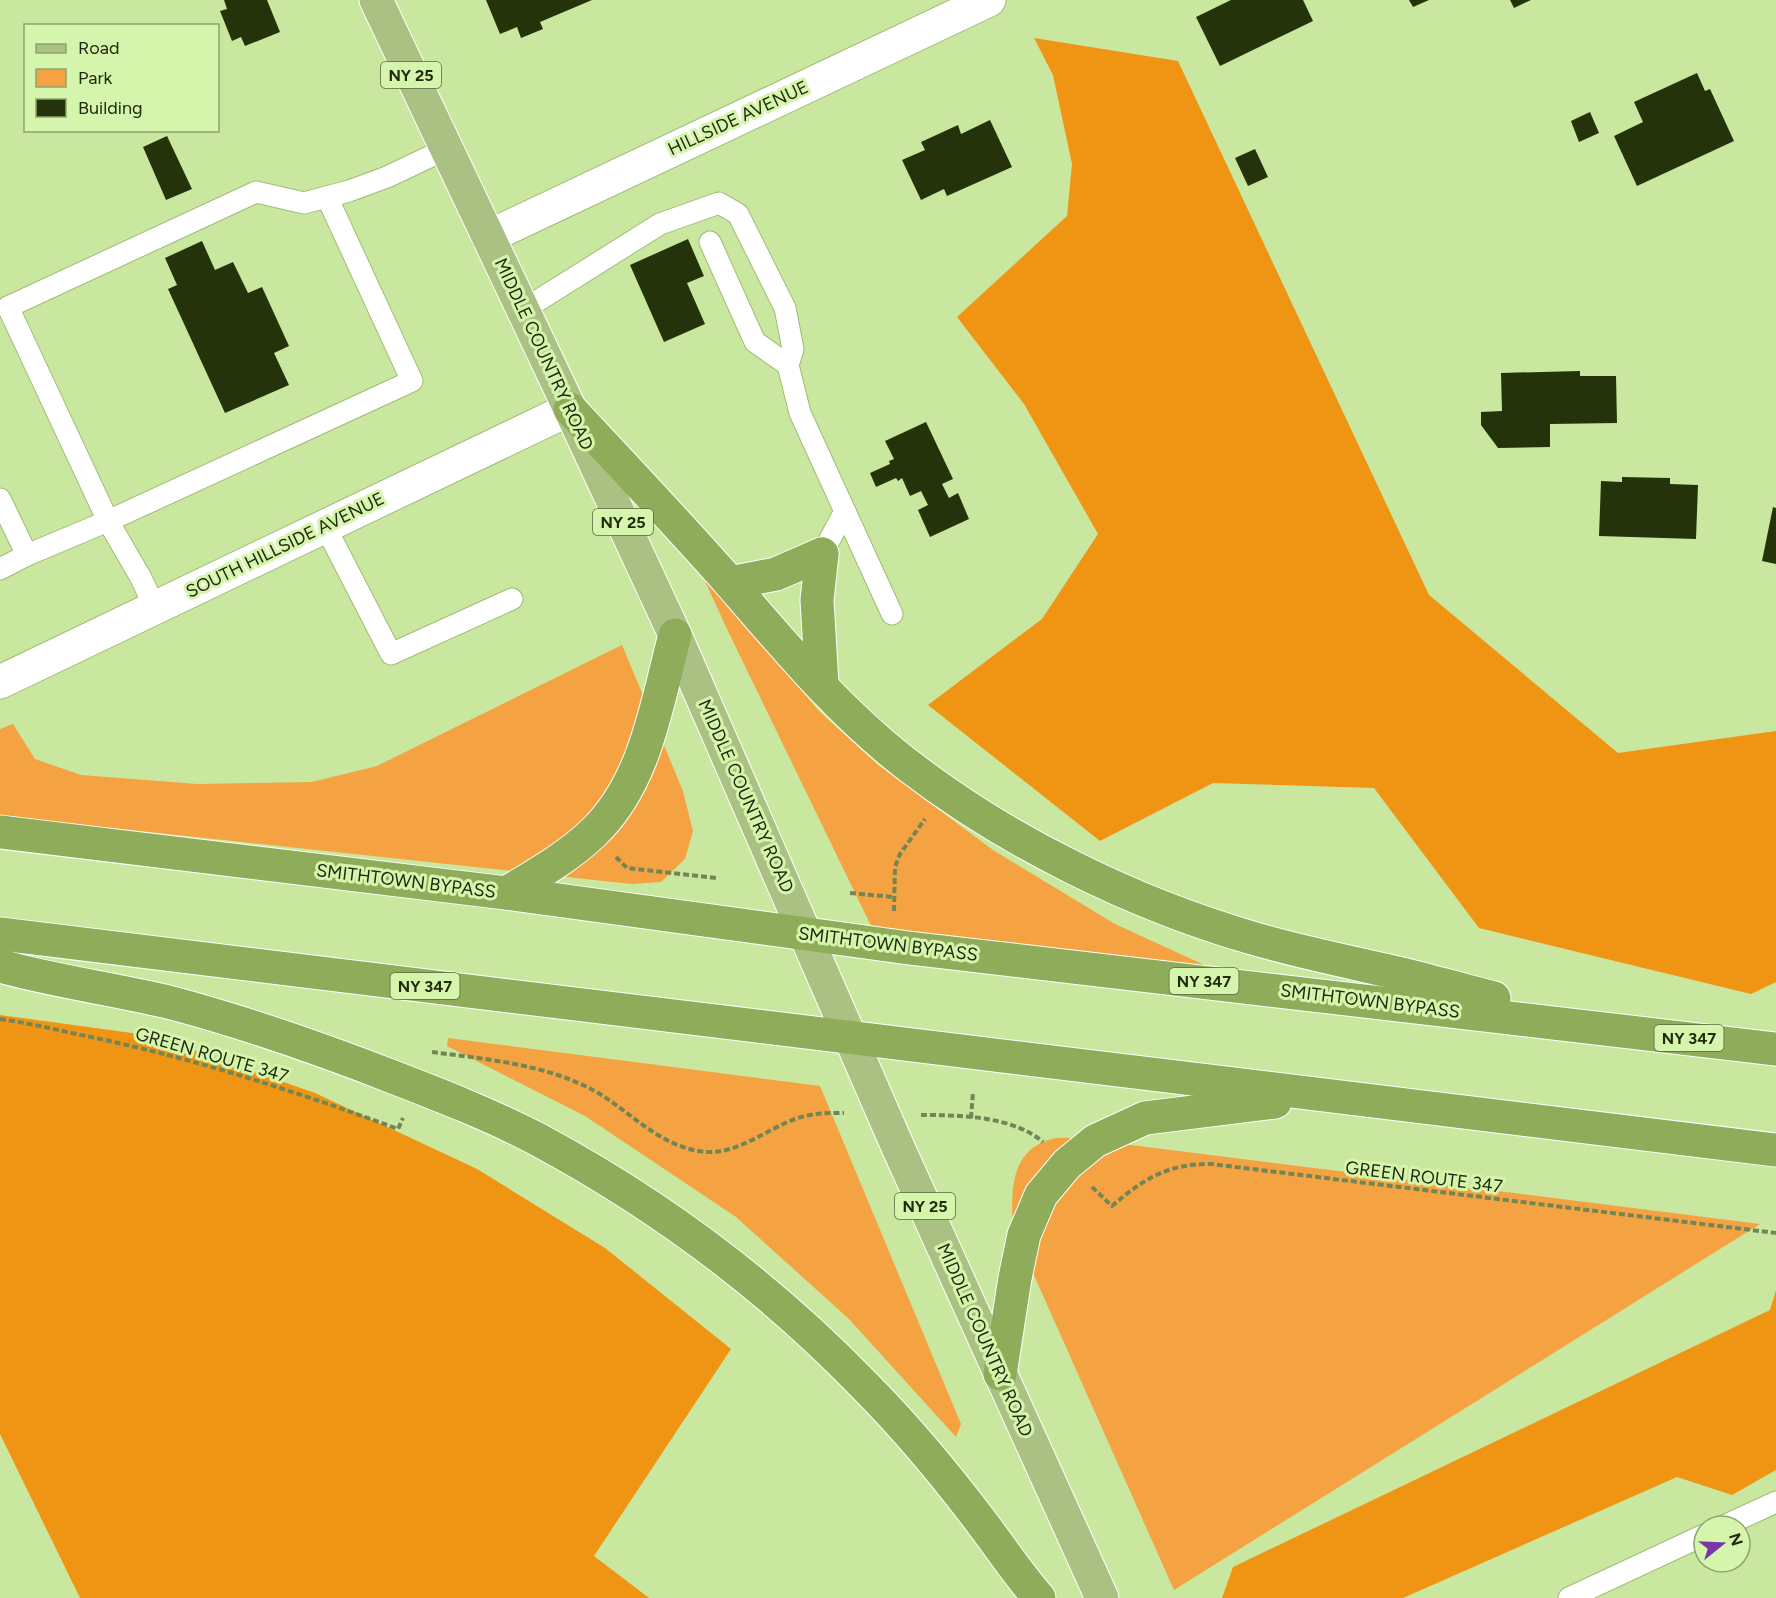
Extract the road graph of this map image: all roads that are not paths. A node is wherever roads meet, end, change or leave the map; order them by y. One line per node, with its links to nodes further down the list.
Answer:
1 (376, 0): 3 (main road, MIDDLE COUNTRY ROAD / NY 25)
2 (988, 0): 5 (street, HILLSIDE AVENUE)
3 (446, 149): 4 (lane); 5 (main road, MIDDLE COUNTRY ROAD / NY 25)
4 (327, 197): 12 (lane); 12 (lane)
5 (488, 237): 7 (main road, MIDDLE COUNTRY ROAD / NY 25)
6 (710, 242): 8 (lane)
7 (523, 310): 8 (lane); 9 (main road, MIDDLE COUNTRY ROAD / NY 25)
8 (788, 364): 11 (lane)
9 (570, 409): 13 (street, SOUTH HILLSIDE AVENUE); 17 (highway); 21 (main road, MIDDLE COUNTRY ROAD / NY 25)
10 (0, 499): 15 (lane)
11 (845, 511): 14 (lane); 20 (lane)
12 (108, 521): 15 (lane); 19 (lane)
13 (325, 526): 18 (lane); 19 (street, SOUTH HILLSIDE AVENUE)
14 (822, 554): 17 (highway); 23 (highway)
15 (27, 555): 16 (lane)
16 (0, 569)
17 (730, 583): 23 (highway)
18 (512, 599)
19 (155, 608): 22 (street, SOUTH HILLSIDE AVENUE)
20 (892, 614)
21 (675, 635): 25 (highway); 27 (main road, MIDDLE COUNTRY ROAD / NY 25)
22 (0, 682)
23 (822, 685): 29 (highway)
24 (0, 832): 25 (highway, SMITHTOWN BYPASS / NY 347)
25 (506, 893): 27 (highway, SMITHTOWN BYPASS / NY 347)
26 (0, 934): 30 (highway, NY 347)
27 (806, 934): 29 (highway, SMITHTOWN BYPASS / NY 347); 30 (main road, MIDDLE COUNTRY ROAD / NY 25)
28 (0, 966): 38 (highway)
29 (1603, 1028): 31 (highway, SMITHTOWN BYPASS / NY 347)
30 (851, 1038): 32 (highway, NY 347); 34 (main road, MIDDLE COUNTRY ROAD / NY 25)
31 (1776, 1049)
32 (1325, 1096): 33 (highway, NY 347); 34 (highway)
33 (1776, 1150)
34 (1000, 1374): 39 (main road, MIDDLE COUNTRY ROAD / NY 25)
35 (1776, 1502): 36 (lane)
36 (1750, 1514)
37 (1692, 1541): 40 (lane)
38 (1039, 1598)
39 (1102, 1598)
40 (1569, 1598)

